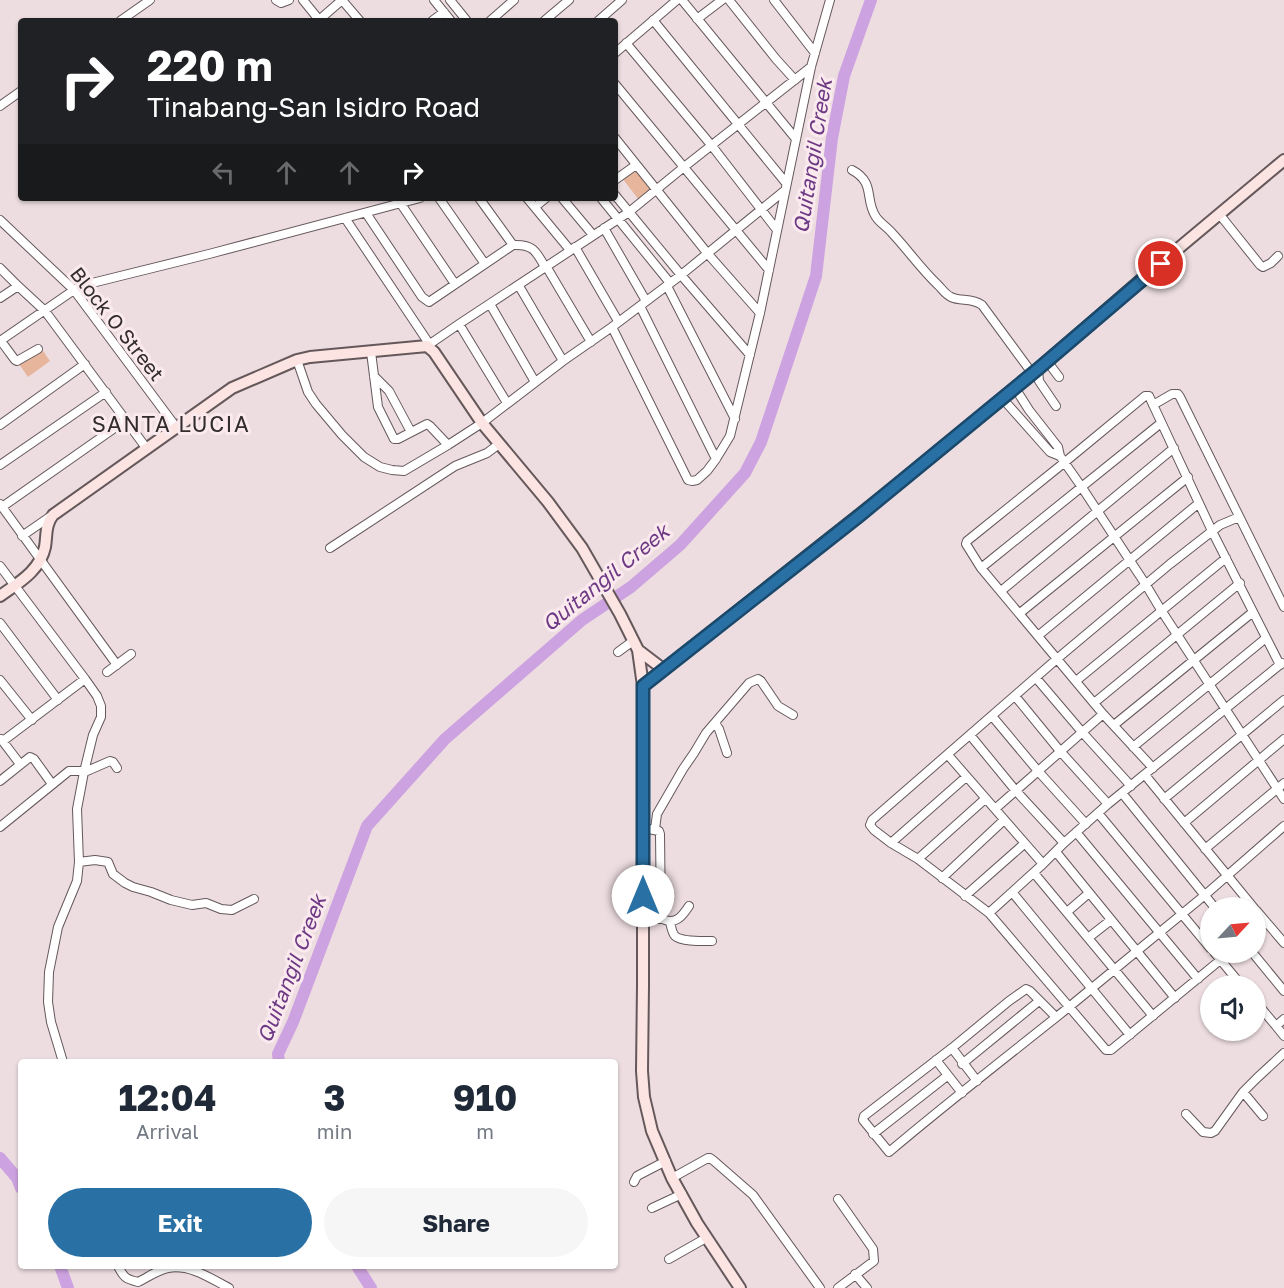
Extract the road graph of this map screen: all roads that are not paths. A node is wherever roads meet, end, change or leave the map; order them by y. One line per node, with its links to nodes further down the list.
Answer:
1 (150, 0): 19 (street)
2 (276, 0): 3 (street)
3 (289, 0)
4 (303, 0): 20 (street)
5 (342, 0): 21 (street); 22 (street)
6 (434, 0): 18 (street)
7 (450, 0): 25 (street)
8 (569, 0): 27 (street)
9 (622, 0): 28 (street)
10 (680, 0): 29 (street); 30 (street)
11 (722, 0): 29 (street)
12 (729, 0): 35 (street)
13 (774, 0): 33 (street)
14 (819, 0): 17 (street)
15 (830, 0): 17 (street)
16 (510, 1): 26 (street)
17 (826, 9): 33 (street)
18 (444, 12): 23 (street); 24 (street)
19 (124, 18)
20 (318, 18)
21 (322, 18)
22 (357, 18)
23 (436, 18)
24 (449, 18)
25 (465, 18)
26 (493, 18)
27 (548, 18)
28 (601, 18)
29 (697, 19): 38 (street)
30 (653, 20): 31 (street); 40 (street)
31 (626, 43): 32 (street); 43 (street)
32 (618, 50)
33 (815, 52): 34 (street)
34 (811, 67): 35 (street); 41 (street)
35 (795, 80): 38 (street)
36 (618, 88): 46 (street)
37 (18, 93): 39 (street)
38 (766, 103): 40 (street); 41 (street)
39 (0, 106)
40 (739, 124): 43 (street); 49 (street)
41 (796, 140): 49 (street)
42 (618, 142): 45 (street)
43 (712, 146): 46 (street); 61 (street)
44 (1284, 160): 64 (street)
45 (636, 165): 48 (street); 50 (street)
46 (684, 167): 50 (street); 70 (street)
47 (852, 170): 103 (street)
48 (618, 178)
49 (785, 187): 61 (street); 69 (street)
50 (656, 189): 62 (street); 74 (street)
51 (618, 198): 62 (street)
52 (410, 201): 59 (street)
53 (442, 201): 76 (street)
54 (481, 201): 72 (street)
55 (530, 201): 60 (street)
56 (542, 201): 60 (street)
57 (565, 201): 71 (street)
58 (604, 201): 67 (street)
59 (401, 204): 63 (street); 81 (street)
60 (535, 207): 73 (street)
61 (761, 211): 69 (street); 70 (street)
62 (630, 212): 67 (street); 80 (street)
63 (366, 213): 65 (street); 81 (street)
64 (1220, 214): 75 (street); 101 (street)
65 (345, 218): 85 (street); 95 (street)
66 (0, 219): 85 (street, Block O Street)
67 (619, 219): 68 (street); 82 (street)
68 (604, 228): 71 (street); 87 (street)
69 (777, 230): 79 (street)
70 (736, 231): 74 (street); 79 (street)
71 (594, 235): 73 (street)
72 (513, 245): 76 (street); 77 (street)
73 (572, 248): 77 (street); 92 (street)
74 (708, 254): 80 (street); 90 (street)
75 (1278, 256)
76 (485, 264): 81 (street)
77 (546, 266): 84 (street); 94 (street)
78 (0, 268): 83 (street)
79 (768, 270): 90 (street)
80 (681, 275): 82 (street); 98 (street)
81 (455, 284)
82 (669, 284): 87 (street); 113 (street)
83 (18, 286): 86 (street); 89 (street)
84 (519, 286): 88 (street); 100 (street)
85 (74, 290): 89 (street); 118 (street, Block O Street)
86 (0, 298)
87 (643, 303): 92 (street); 124 (street)
88 (490, 304): 91 (street); 106 (street)
89 (45, 311): 93 (street); 102 (street)
90 (760, 313): 98 (street)
91 (459, 324): 95 (street); 110 (street)
92 (615, 324): 94 (street); 124 (street)
93 (0, 341): 96 (street)
94 (591, 342): 100 (street)
95 (428, 346): 97 (street); 115 (street)
96 (38, 349)
97 (371, 352): 99 (street); 104 (street)
98 (750, 355): 113 (street)
99 (297, 360): 118 (street); 121 (street)
100 (563, 361): 106 (street)
101 (1047, 361): 103 (street); 105 (street)
102 (85, 364): 108 (street); 117 (street)
103 (1035, 371): 107 (street); 112 (street)
104 (374, 376): 119 (street); 119 (street)
105 (1059, 377)
106 (535, 382): 110 (street)
107 (1015, 388): 109 (street); 125 (street)
108 (106, 392): 114 (street); 126 (street)
109 (1002, 398): 125 (street); 163 (street)
110 (507, 403): 115 (street)
111 (1153, 405): 116 (street); 125 (street); 133 (street)
112 (1056, 406)
113 (735, 419): 124 (street)
114 (126, 420): 123 (street); 130 (street)
115 (482, 423): 120 (street); 121 (street)
116 (1161, 423): 122 (street); 128 (street)
117 (0, 425)
118 (177, 427): 123 (street)
119 (411, 432): 121 (street)
120 (499, 444): 137 (street); 156 (street)
121 (448, 445)
122 (1174, 448): 127 (street); 131 (street)
123 (147, 449): 132 (street)
124 (716, 459)
125 (1062, 459): 128 (street); 142 (street)
126 (0, 465)
127 (1188, 477): 129 (street); 136 (street)
128 (1081, 486): 131 (street); 142 (street)
129 (1199, 503): 134 (street); 140 (street)
130 (1, 506): 135 (street)
131 (1097, 511): 136 (street); 146 (street)
132 (53, 515): 135 (street); 138 (street)
133 (1239, 517): 134 (street); 148 (street)
134 (1212, 531): 139 (street); 145 (street)
135 (22, 536): 138 (street)
136 (1113, 536): 140 (street); 151 (street)
137 (330, 548)
138 (40, 558): 144 (street); 162 (street)
139 (1226, 558): 143 (street); 149 (street)
140 (1129, 561): 145 (street); 153 (street)
141 (0, 566): 144 (street)
142 (981, 568): 146 (street)
143 (1240, 583): 150 (street); 154 (street)
144 (14, 585): 147 (street); 166 (street)
145 (1146, 585): 149 (street); 159 (street)
146 (1001, 591): 151 (street)
147 (0, 596)
148 (1284, 607)
149 (1161, 610): 154 (street); 168 (street)
150 (1253, 612): 155 (street); 160 (street)
151 (1020, 613): 153 (street)
152 (0, 623): 172 (street)
153 (1039, 635): 159 (street)
154 (1177, 635): 160 (street); 174 (street)
155 (1266, 638): 161 (street); 169 (street)
156 (635, 646): 157 (street); 163 (street); 170 (street)
157 (618, 652)
158 (131, 654): 162 (street)
159 (1058, 658): 165 (street); 168 (street)
160 (1194, 659): 169 (street); 181 (street)
161 (1282, 663): 175 (street)
162 (117, 665): 164 (street)
163 (663, 669): 170 (street)
164 (107, 672)
165 (1036, 678): 171 (street); 182 (street)
166 (86, 679): 172 (street); 196 (street)
167 (0, 680): 179 (street)
168 (1076, 681): 174 (street)
169 (1210, 684): 175 (street); 187 (street)
170 (643, 686): 216 (street)
171 (1015, 696): 178 (street); 188 (street)
172 (58, 700): 179 (street)
173 (1284, 700): 184 (street)
174 (1094, 703): 176 (street)
175 (1226, 709): 184 (street); 194 (street)
176 (1103, 714): 181 (street); 182 (street)
177 (793, 715): 180 (street)
178 (993, 716): 183 (street); 195 (street)
179 (32, 720): 185 (street)
180 (715, 723): 189 (street); 217 (street)
181 (1114, 725): 187 (street)
182 (1082, 732): 188 (street); 202 (street)
183 (970, 735): 190 (street); 203 (street)
184 (1242, 735): 191 (street); 206 (street)
185 (2, 739): 192 (street)
186 (1284, 739): 191 (street)
187 (1133, 747): 194 (street)
188 (1060, 751): 195 (street); 208 (street)
189 (727, 753)
190 (948, 755): 198 (street); 219 (street)
191 (1258, 759): 201 (street); 212 (street)
192 (20, 764): 199 (street); 200 (street)
193 (117, 768): 196 (street)
194 (1153, 768): 197 (street)
195 (1038, 771): 203 (street); 213 (street)
196 (84, 772): 200 (street); 225 (street)
197 (1145, 774): 202 (street); 206 (street)
198 (966, 777): 205 (street); 219 (street)
199 (0, 781)
200 (52, 784): 215 (street)
201 (1280, 785): 207 (street); 222 (street)
202 (1131, 786): 204 (street)
203 (1016, 790): 209 (street); 220 (street)
204 (1122, 794): 208 (street); 232 (street)
205 (985, 799): 209 (street); 224 (street)
206 (1164, 799): 212 (street)
207 (1284, 799)
208 (1108, 804): 210 (street)
209 (995, 809): 211 (street)
210 (1098, 813): 213 (street); 239 (street)
211 (1004, 820): 221 (street); 229 (street)
212 (1184, 823): 222 (street)
213 (1086, 824): 218 (street)
214 (1284, 826): 228 (street)
215 (0, 827)
216 (643, 828): 217 (street); 240 (street)
217 (655, 829): 241 (street)
218 (1076, 832): 220 (street); 244 (street)
219 (891, 843): 224 (street)
220 (1064, 843): 223 (street)
221 (1024, 844): 226 (street); 233 (street)
222 (1205, 849): 228 (street)
223 (1056, 852): 226 (street); 231 (street)
224 (918, 859): 229 (street)
225 (79, 862): 235 (street); 270 (street)
226 (1043, 864): 227 (street)
227 (1034, 873): 230 (street); 237 (street)
228 (1227, 876): 232 (street); 234 (street)
229 (942, 878): 233 (street)
230 (1012, 892): 238 (street); 256 (street)
231 (1089, 893): 237 (street); 242 (street)
232 (1205, 895): 239 (street)
233 (965, 896): 238 (street)
234 (1245, 897)
235 (254, 899)
236 (689, 906): 241 (street)
237 (1067, 912): 246 (street)
238 (989, 913): 260 (street)
239 (1182, 913): 244 (street); 245 (street)
240 (643, 919): 241 (street); 280 (street)
241 (665, 920): 247 (street)
242 (1111, 920): 246 (street); 249 (street)
243 (1266, 922): 248 (street)
244 (1159, 932): 249 (street); 255 (street)
245 (1200, 936)
246 (1088, 938): 253 (street)
247 (712, 941)
248 (1284, 942)
249 (1137, 951): 253 (street); 258 (street)
250 (1217, 963): 255 (street)
251 (1223, 963): 254 (street)
252 (1261, 963): 257 (street)
253 (1114, 970): 256 (street); 262 (street)
254 (1233, 975)
255 (1198, 979): 258 (street)
256 (1091, 988): 260 (street); 266 (street)
257 (1284, 991)
258 (1175, 998): 262 (street)
259 (1039, 1001): 263 (street); 268 (street); 272 (street)
260 (1069, 1007): 263 (street); 266 (street)
261 (1266, 1014): 265 (street)
262 (1153, 1016): 266 (street)
263 (1056, 1017): 274 (street)
264 (1284, 1019): 265 (street)
265 (1276, 1026): 267 (street)
266 (1130, 1035)
267 (1284, 1036)
268 (951, 1048): 271 (street); 272 (street)
269 (1284, 1053): 275 (street)
270 (62, 1059)
271 (936, 1060): 273 (street); 279 (street)
272 (962, 1064): 274 (street)
273 (947, 1076): 276 (street); 279 (street)
274 (977, 1081): 276 (street)
275 (1244, 1092): 277 (street); 278 (street)
276 (962, 1093): 279 (street)
277 (1185, 1114)
278 (1263, 1116)
279 (873, 1134)
280 (666, 1161): 281 (street); 282 (street)
281 (672, 1178): 283 (street); 294 (street)
282 (634, 1182)
283 (681, 1194): 285 (street); 286 (street)
284 (838, 1199): 291 (street)
285 (652, 1208)
286 (706, 1238): 287 (street); 293 (street)
287 (669, 1259)
288 (120, 1269): 289 (street)
289 (166, 1269)
290 (188, 1269): 292 (street)
291 (855, 1274): 295 (street); 296 (street)
292 (229, 1288)
293 (740, 1288)
294 (820, 1288)
295 (838, 1288)
296 (867, 1288)

